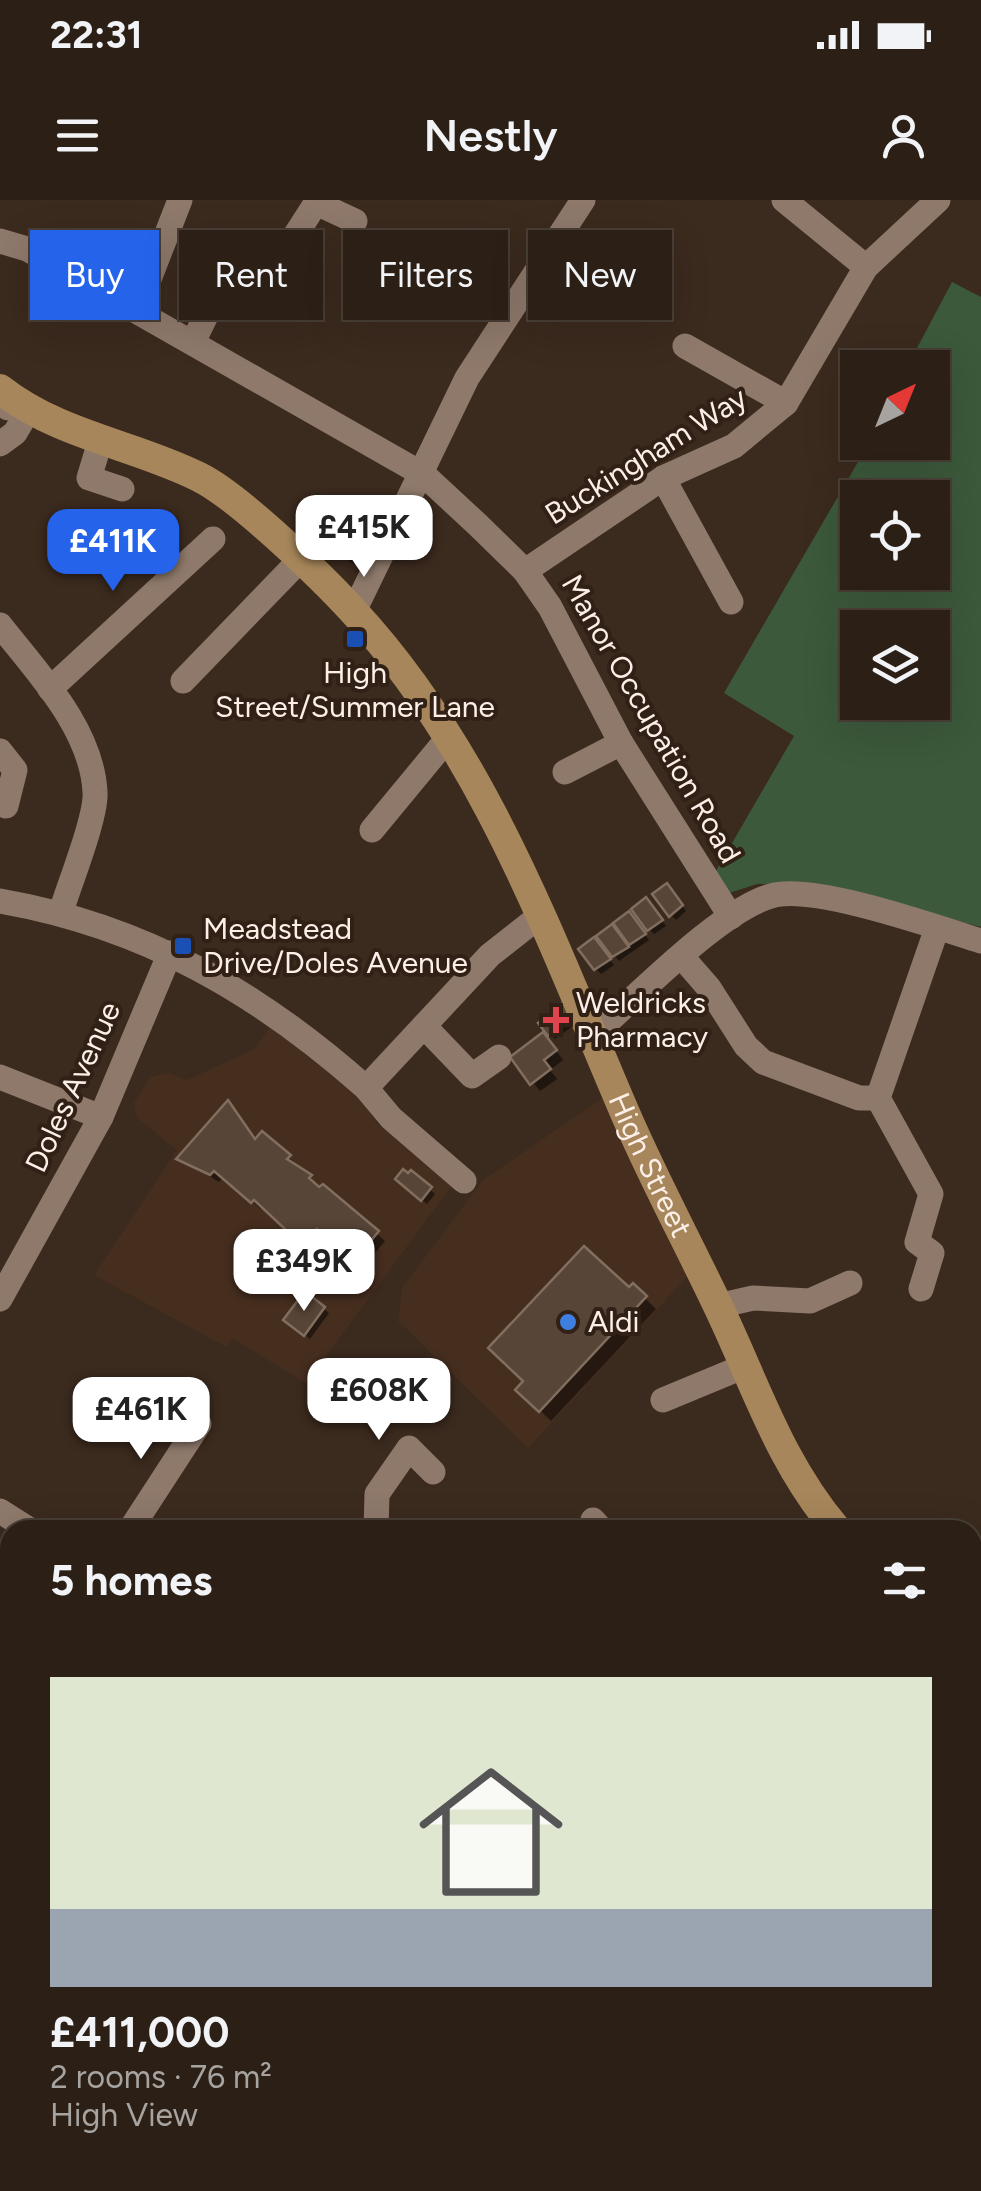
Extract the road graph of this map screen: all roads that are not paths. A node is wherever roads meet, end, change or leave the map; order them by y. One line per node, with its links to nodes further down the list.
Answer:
1 (180, 200): 8 (street)
2 (583, 200): 18 (street)
3 (784, 200): 9 (street)
4 (938, 200): 9 (street, Buckingham Way)
5 (355, 221): 11 (street)
6 (0, 241): 7 (street, Manor Occupation Road)
7 (30, 251)
8 (159, 254)
9 (866, 267): 14 (street, Buckingham Way)
10 (154, 320): 11 (street, Manor Occupation Road)
11 (193, 342): 18 (street, Manor Occupation Road)
12 (685, 346): 14 (street)
13 (0, 389): 15 (main road, High Street)
14 (786, 403): 19 (street, Buckingham Way)
15 (14, 409): 16 (main road, High Street); 17 (street)
16 (100, 442): 20 (street); 22 (main road, High Street)
17 (0, 444)
18 (424, 474): 23 (street, Manor Occupation Road); 25 (street)
19 (663, 478): 23 (street, Buckingham Way); 24 (street)
20 (122, 488)
21 (213, 539): 28 (street)
22 (300, 560): 25 (main road, High Street); 27 (street)
23 (525, 571): 30 (street, Manor Occupation Road)
24 (731, 602)
25 (354, 611): 29 (main road, High Street)
26 (0, 625): 28 (street)
27 (183, 682)
28 (50, 689): 36 (street)
29 (448, 738): 34 (street); 37 (main road, High Street)
30 (621, 744): 32 (street); 38 (street, Manor Occupation Road)
31 (0, 751): 33 (street)
32 (565, 772)
33 (6, 806)
34 (372, 830)
35 (0, 900): 36 (street)
36 (61, 912): 41 (street)
37 (541, 915): 43 (street); 44 (main road, High Street)
38 (731, 917): 39 (street); 42 (street)
39 (937, 928): 40 (street); 48 (street)
40 (981, 941)
41 (170, 953): 47 (street); 49 (street, Doles Avenue)
42 (682, 957): 44 (street); 48 (street)
43 (424, 1026): 45 (street); 47 (street)
44 (595, 1033): 54 (main road, High Street)
45 (499, 1057)
46 (0, 1077): 49 (street)
47 (366, 1088): 50 (street)
48 (878, 1098): 52 (street)
49 (101, 1118): 53 (street, Doles Avenue)
50 (464, 1181)
51 (850, 1282): 54 (street)
52 (921, 1289)
53 (0, 1299)
54 (718, 1306): 55 (main road, High Street)
55 (744, 1366): 56 (street); 61 (main road, High Street)
56 (663, 1400)
57 (198, 1424): 59 (street)
58 (432, 1472): 60 (street)
59 (136, 1520)
60 (376, 1520)
61 (830, 1520)

